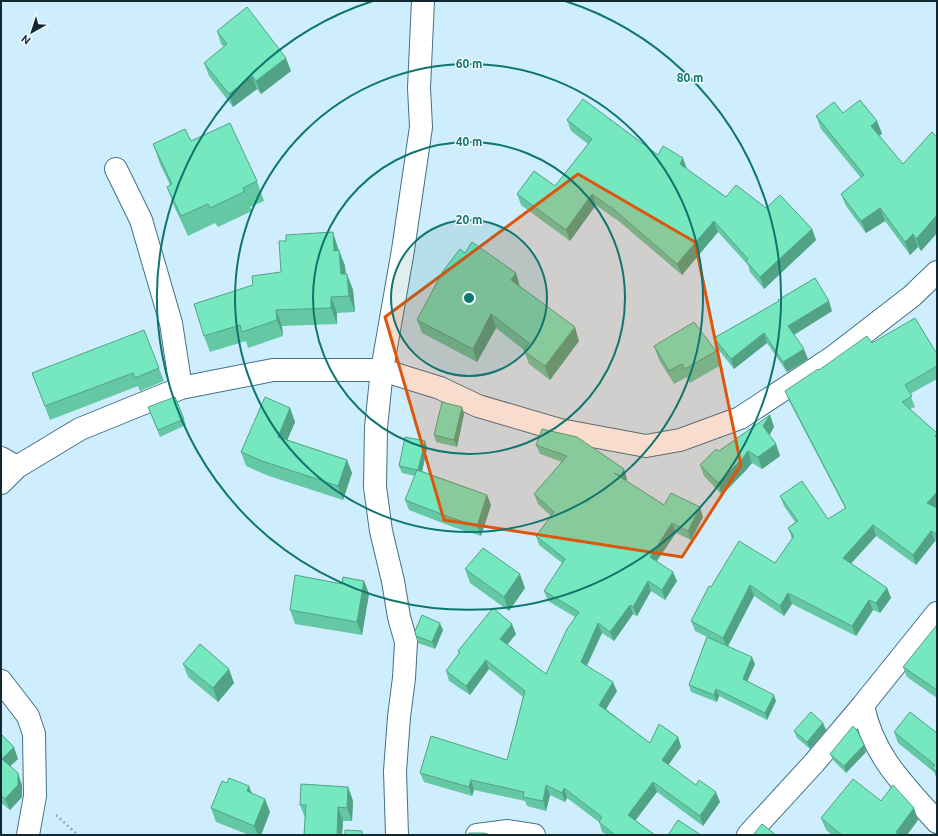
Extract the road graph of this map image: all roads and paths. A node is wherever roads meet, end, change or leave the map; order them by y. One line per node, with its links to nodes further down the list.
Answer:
1 (423, 1): 4 (street)
2 (116, 169): 5 (street)
3 (937, 272): 4 (street)
4 (382, 370): 5 (street); 14 (street)
5 (181, 388): 6 (street)
6 (9, 463): 7 (street)
7 (1, 483)
8 (937, 613): 10 (street)
9 (1, 681): 13 (street)
10 (863, 705): 11 (street); 17 (street)
11 (937, 822)
12 (937, 829): 18 (street)
13 (28, 835)
14 (397, 835)
15 (477, 835): 16 (street)
16 (534, 835)
17 (748, 835)
18 (932, 835)

